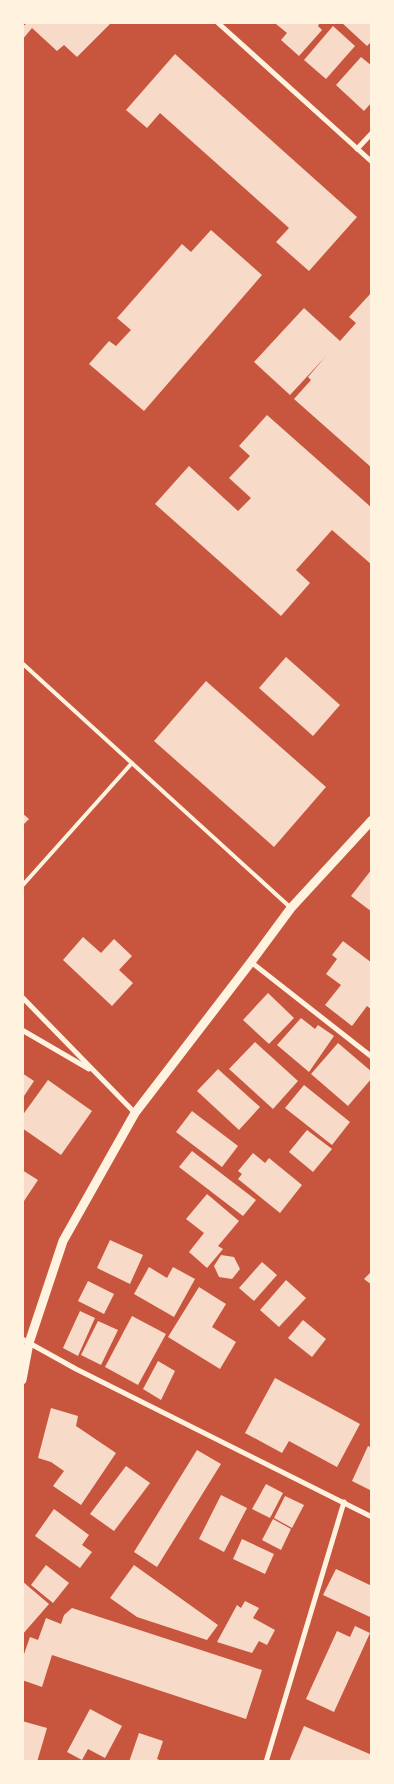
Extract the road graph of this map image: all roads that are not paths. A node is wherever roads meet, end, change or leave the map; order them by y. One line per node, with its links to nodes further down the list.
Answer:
1 (217, 22): 3 (street)
2 (372, 133): 3 (street)
3 (357, 149): 4 (street)
4 (372, 162)
5 (22, 663): 6 (lane)
6 (132, 763): 8 (lane); 9 (lane)
7 (372, 820): 9 (street)
8 (22, 886)
9 (291, 908): 10 (street)
10 (252, 962): 13 (street); 15 (street)
11 (22, 997): 14 (street)
12 (22, 1030): 14 (street)
13 (372, 1057)
14 (95, 1073): 15 (street)
15 (135, 1113): 16 (street)
16 (26, 1341): 17 (street); 18 (street)
17 (22, 1380)
18 (344, 1502): 19 (street); 20 (street)
19 (372, 1517)
20 (266, 1762)

